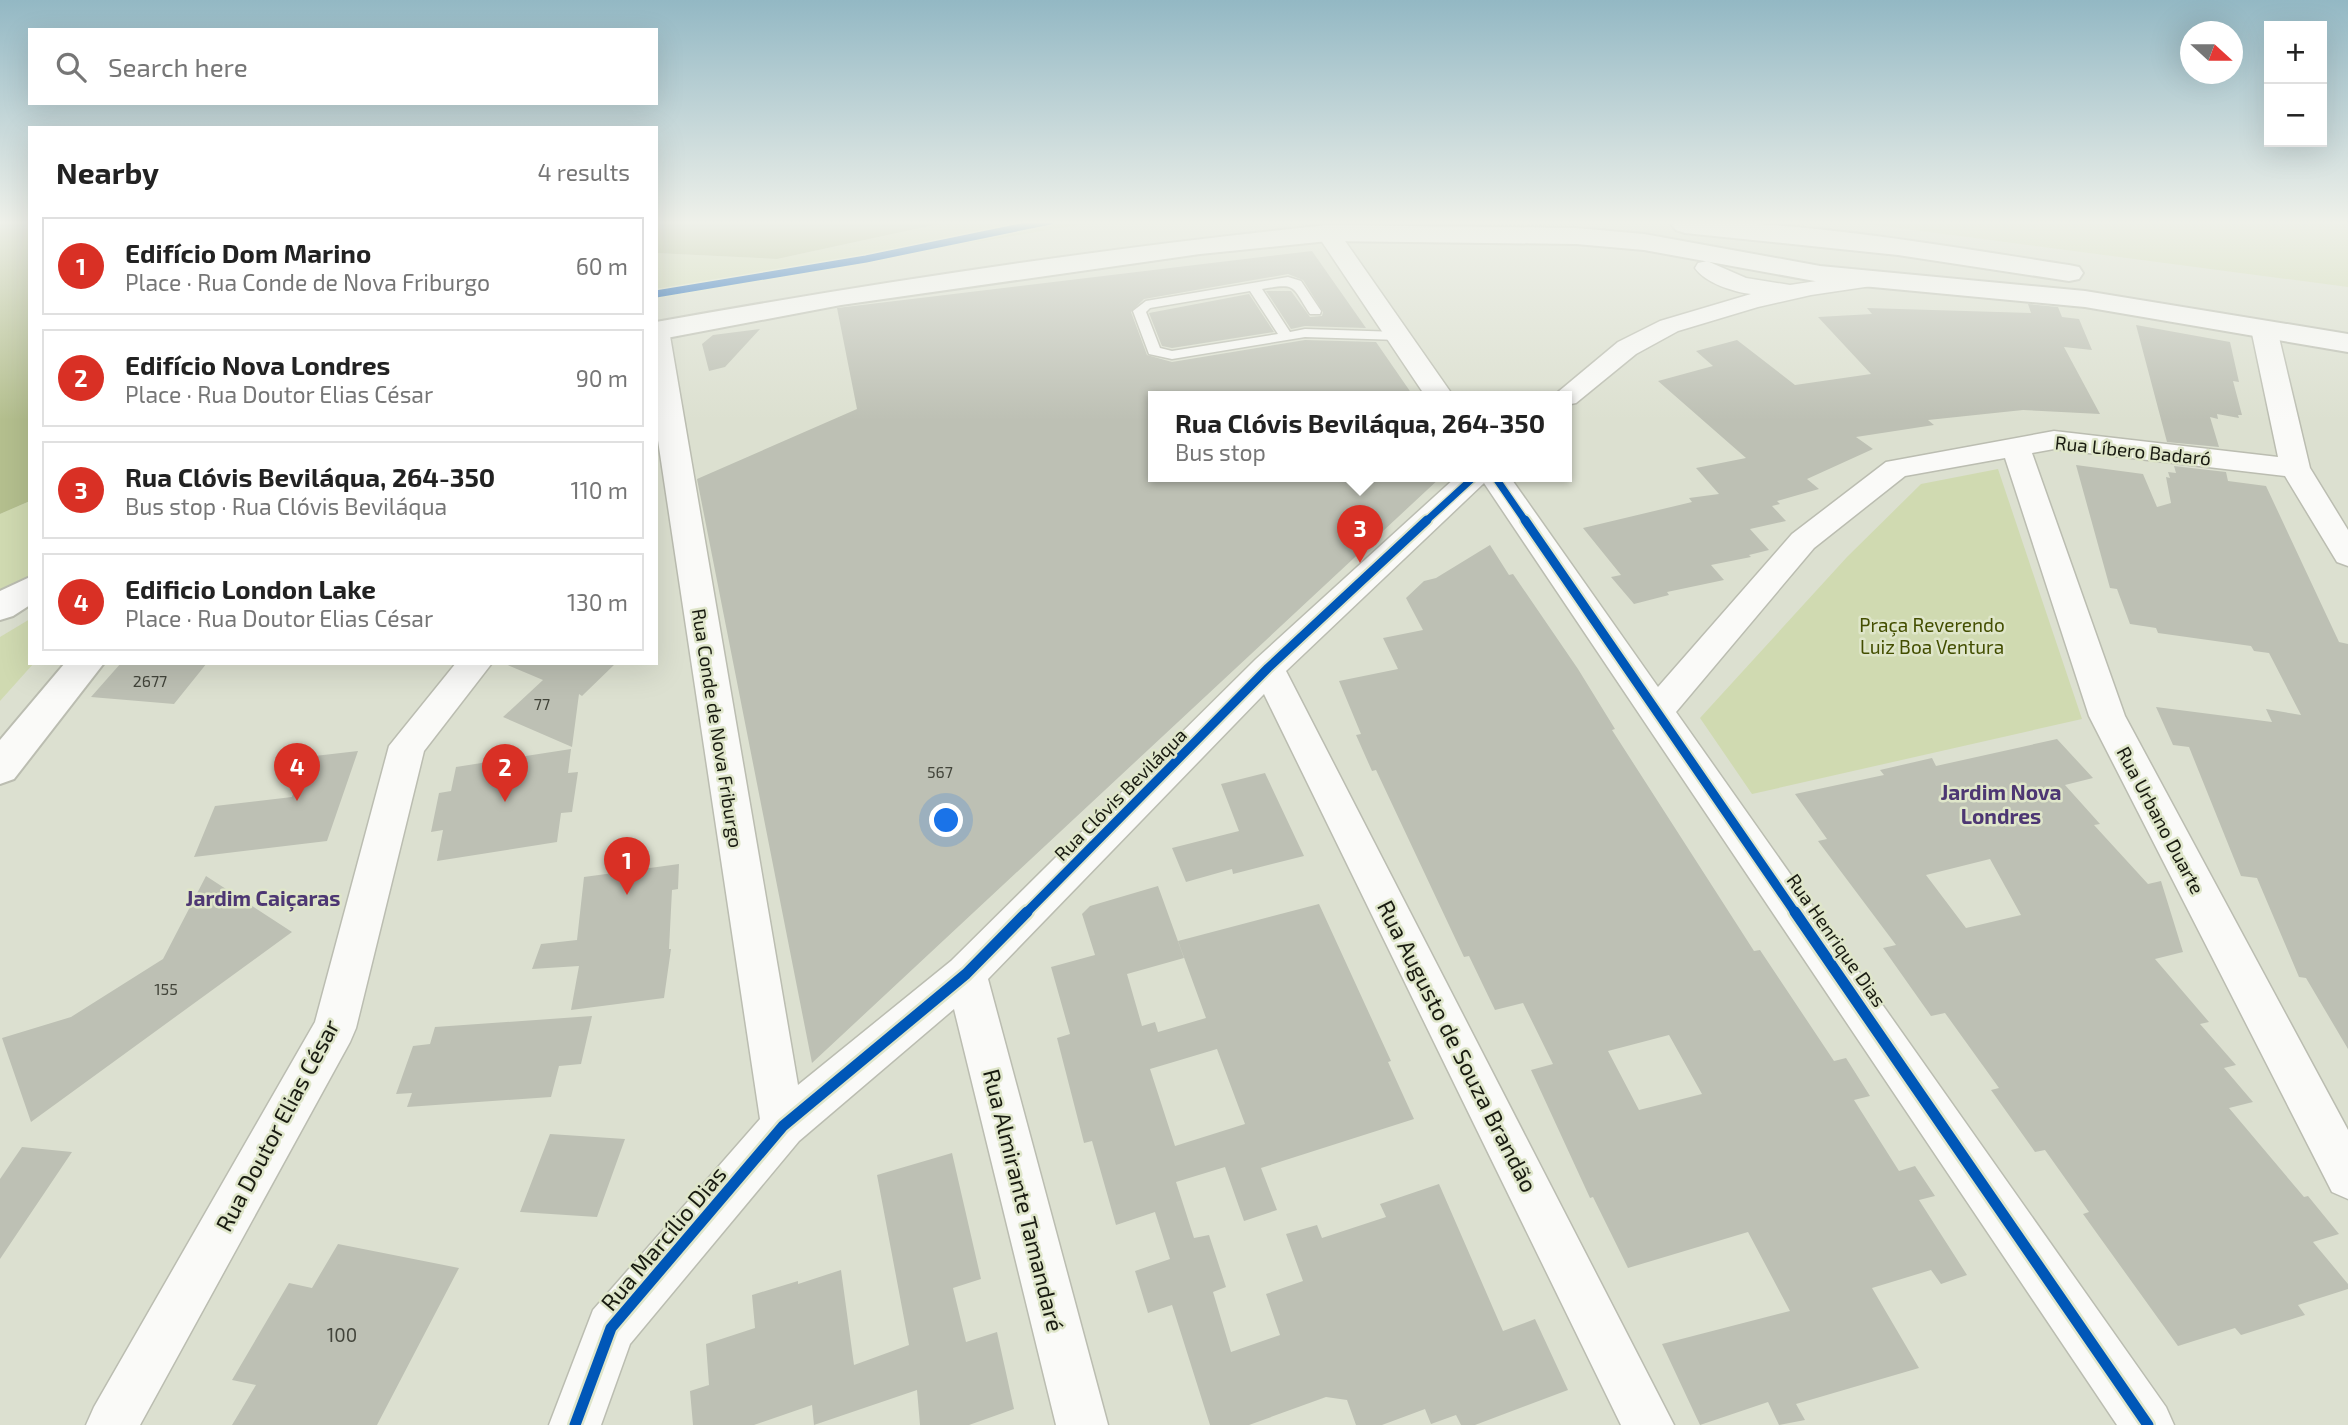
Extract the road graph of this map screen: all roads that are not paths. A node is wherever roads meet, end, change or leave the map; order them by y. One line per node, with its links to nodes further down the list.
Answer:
1 (1254, 287): 19 (lane)
2 (773, 288): 13 (main road)
3 (908, 288): 18 (main road)
4 (1251, 288): 19 (lane)
5 (1297, 288): 14 (lane)
6 (1366, 288): 20 (street)
7 (1705, 288): 16 (street)
8 (1754, 288): 9 (street)
9 (1811, 288): 10 (street); 16 (street)
10 (1815, 288)
11 (1968, 288): 17 (main road)
12 (2163, 288): 15 (main road)
13 (658, 307)
14 (1315, 311)
15 (2325, 313)
16 (1669, 326): 24 (street)
17 (2264, 329): 21 (main road); 26 (street)
18 (658, 331)
19 (1286, 336): 20 (lane)
20 (1399, 336): 23 (street)
21 (2348, 343)
22 (658, 358): 29 (street, Rua Conde de Nova Friburgo)
23 (1436, 391)
24 (1572, 392)
25 (2015, 446): 26 (street, Rua Líbero Badaró); 36 (street, Rua Líbero Badaró); 40 (street, Rua Urbano Duarte)
26 (2295, 468): 30 (street)
27 (1469, 482): 35 (street, Rua Clóvis Beviláqua)
28 (1498, 482): 36 (street, Rua Henrique Dias)
29 (669, 507): 39 (street, Rua Conde de Nova Friburgo)
30 (2348, 555)
31 (28, 590): 32 (main road)
32 (0, 607)
33 (84, 665): 37 (main road)
34 (473, 665): 41 (street, Rua Doutor Elias César)
35 (1268, 668): 38 (street, Rua Clóvis Beviláqua); 44 (street, Rua Augusto de Souza Brandão)
36 (1657, 711): 45 (street, Rua Henrique Dias)
37 (0, 768)
38 (966, 974): 39 (street, Rua Clóvis Beviláqua); 43 (street, Rua Almirante Tamandaré)
39 (783, 1126): 42 (street, Rua Marcílio Dias)
40 (2348, 1176)
41 (112, 1425)
42 (575, 1425)
43 (1082, 1425)
44 (1648, 1425)
45 (2148, 1425)

